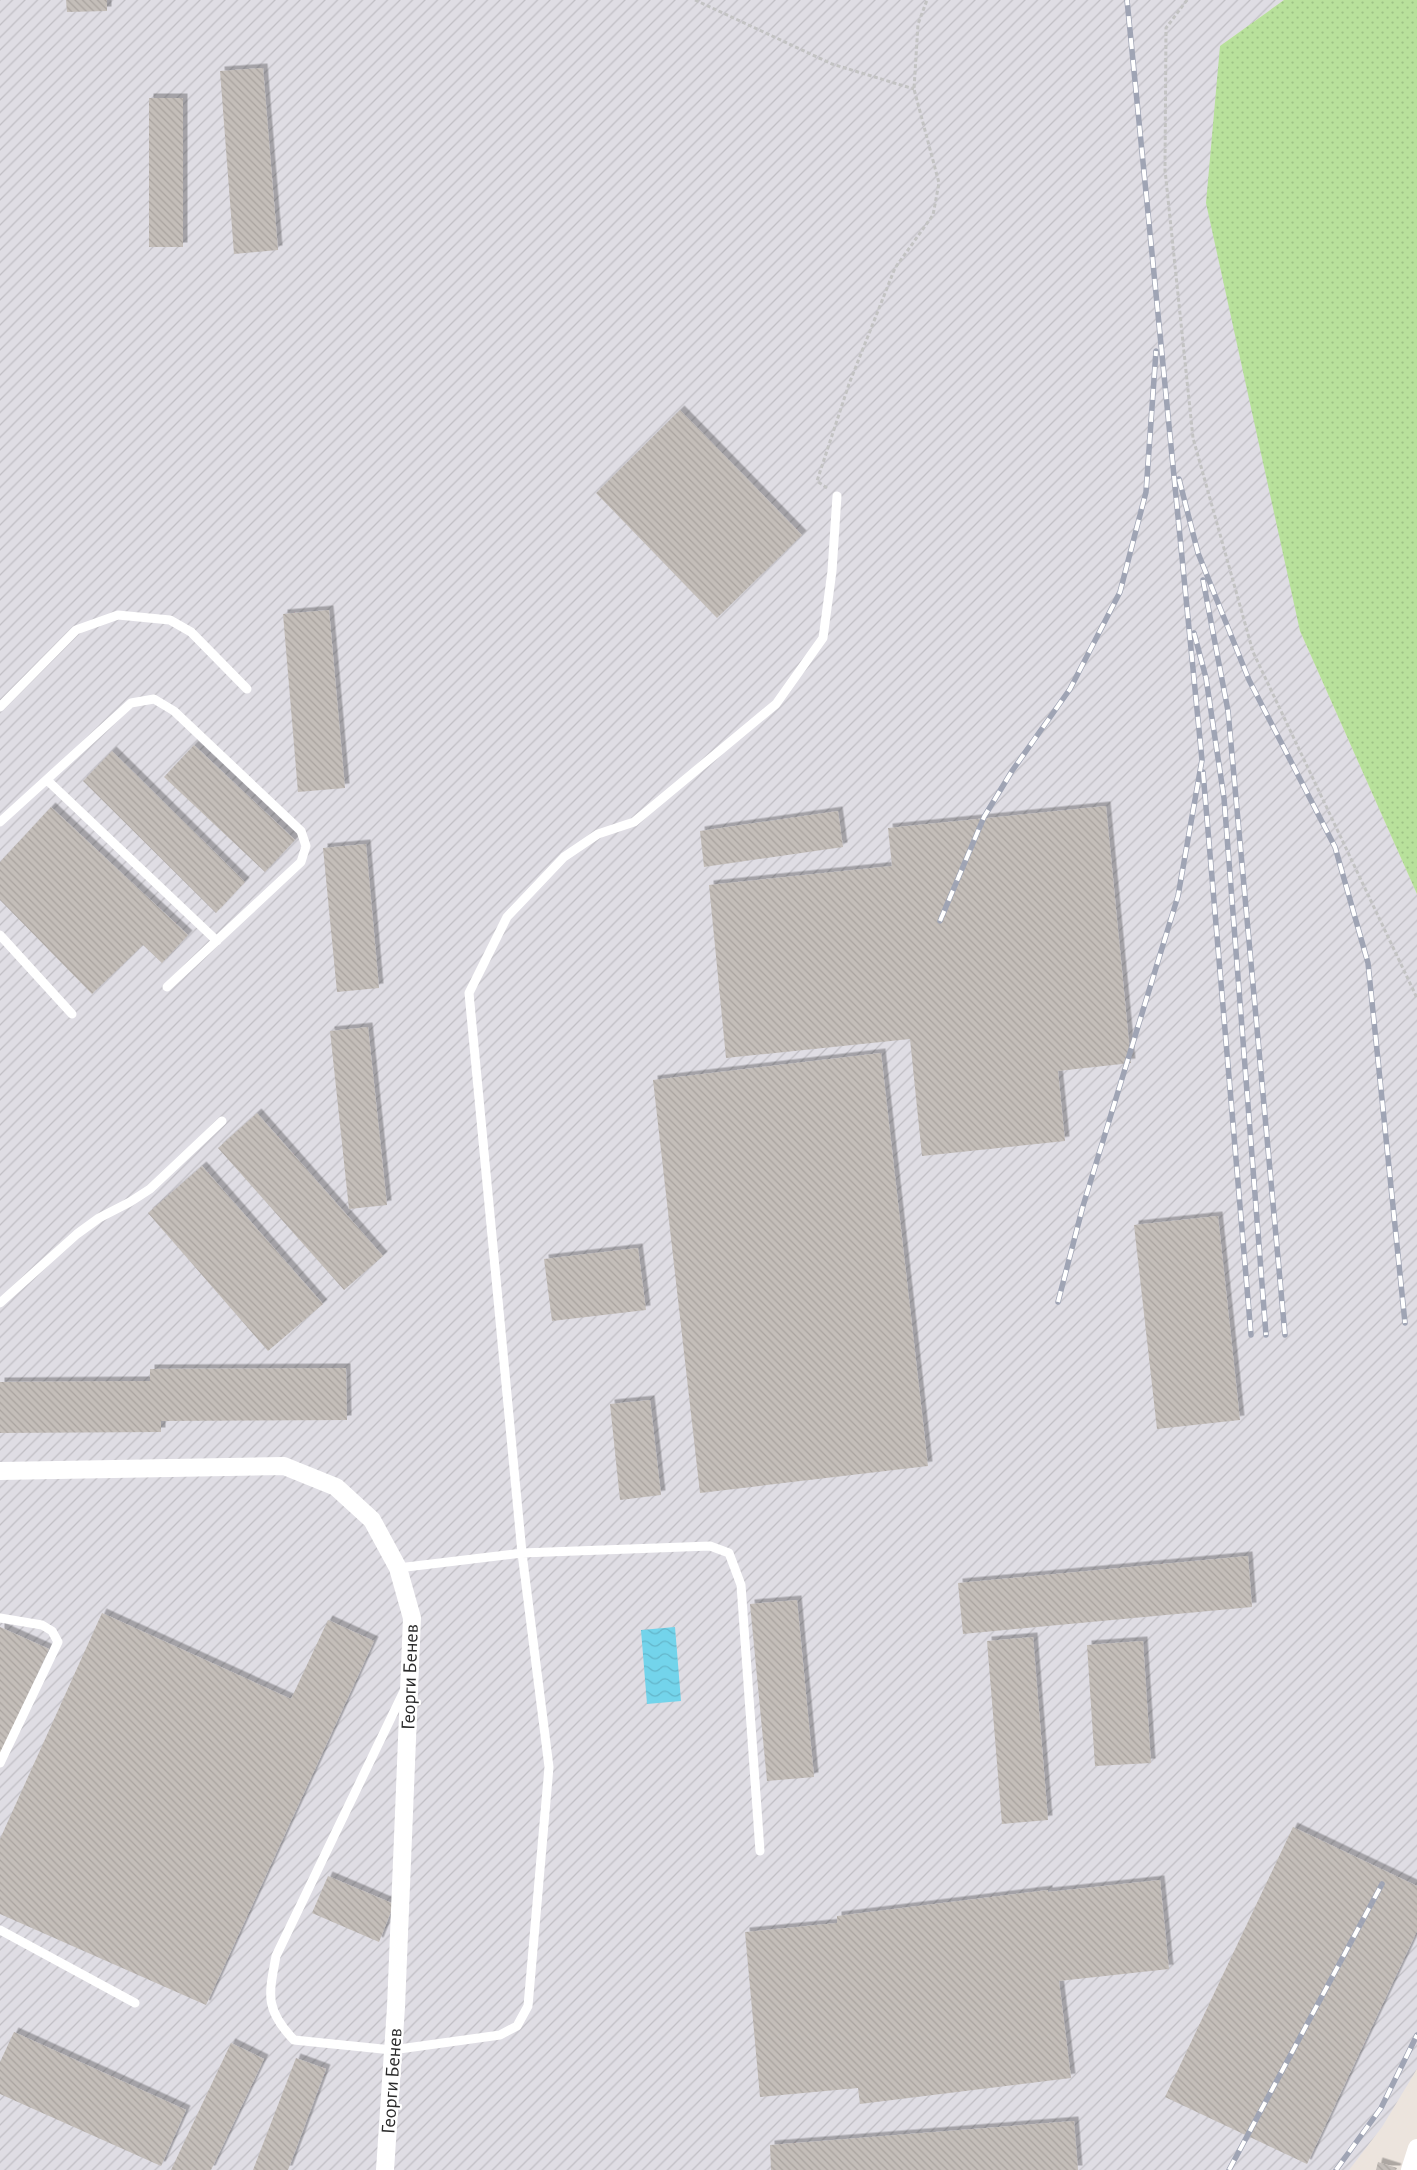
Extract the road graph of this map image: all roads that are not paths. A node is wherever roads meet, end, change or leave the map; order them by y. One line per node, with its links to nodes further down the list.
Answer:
1 (837, 496): 13 (lane)
2 (247, 689): 3 (lane)
3 (0, 707)
4 (47, 780): 5 (lane); 7 (lane); 7 (lane)
5 (0, 822)
6 (0, 935): 9 (lane)
7 (216, 941): 8 (lane)
8 (167, 987)
9 (72, 1014)
10 (222, 1121): 11 (lane)
11 (0, 1303)
12 (0, 1471): 14 (street, Георги Бенев)
13 (522, 1554): 14 (lane); 18 (lane); 21 (lane)
14 (398, 1568): 16 (street, Георги Бенев)
15 (0, 1618): 17 (lane)
16 (409, 1681): 21 (street, Георги Бенев); 21 (lane)
17 (0, 1763)
18 (760, 1851)
19 (0, 1930): 20 (lane)
20 (135, 2003)
21 (392, 2050): 23 (street, Георги Бенев)
22 (1417, 2148): 24 (street)
23 (385, 2170)
24 (1410, 2170)

